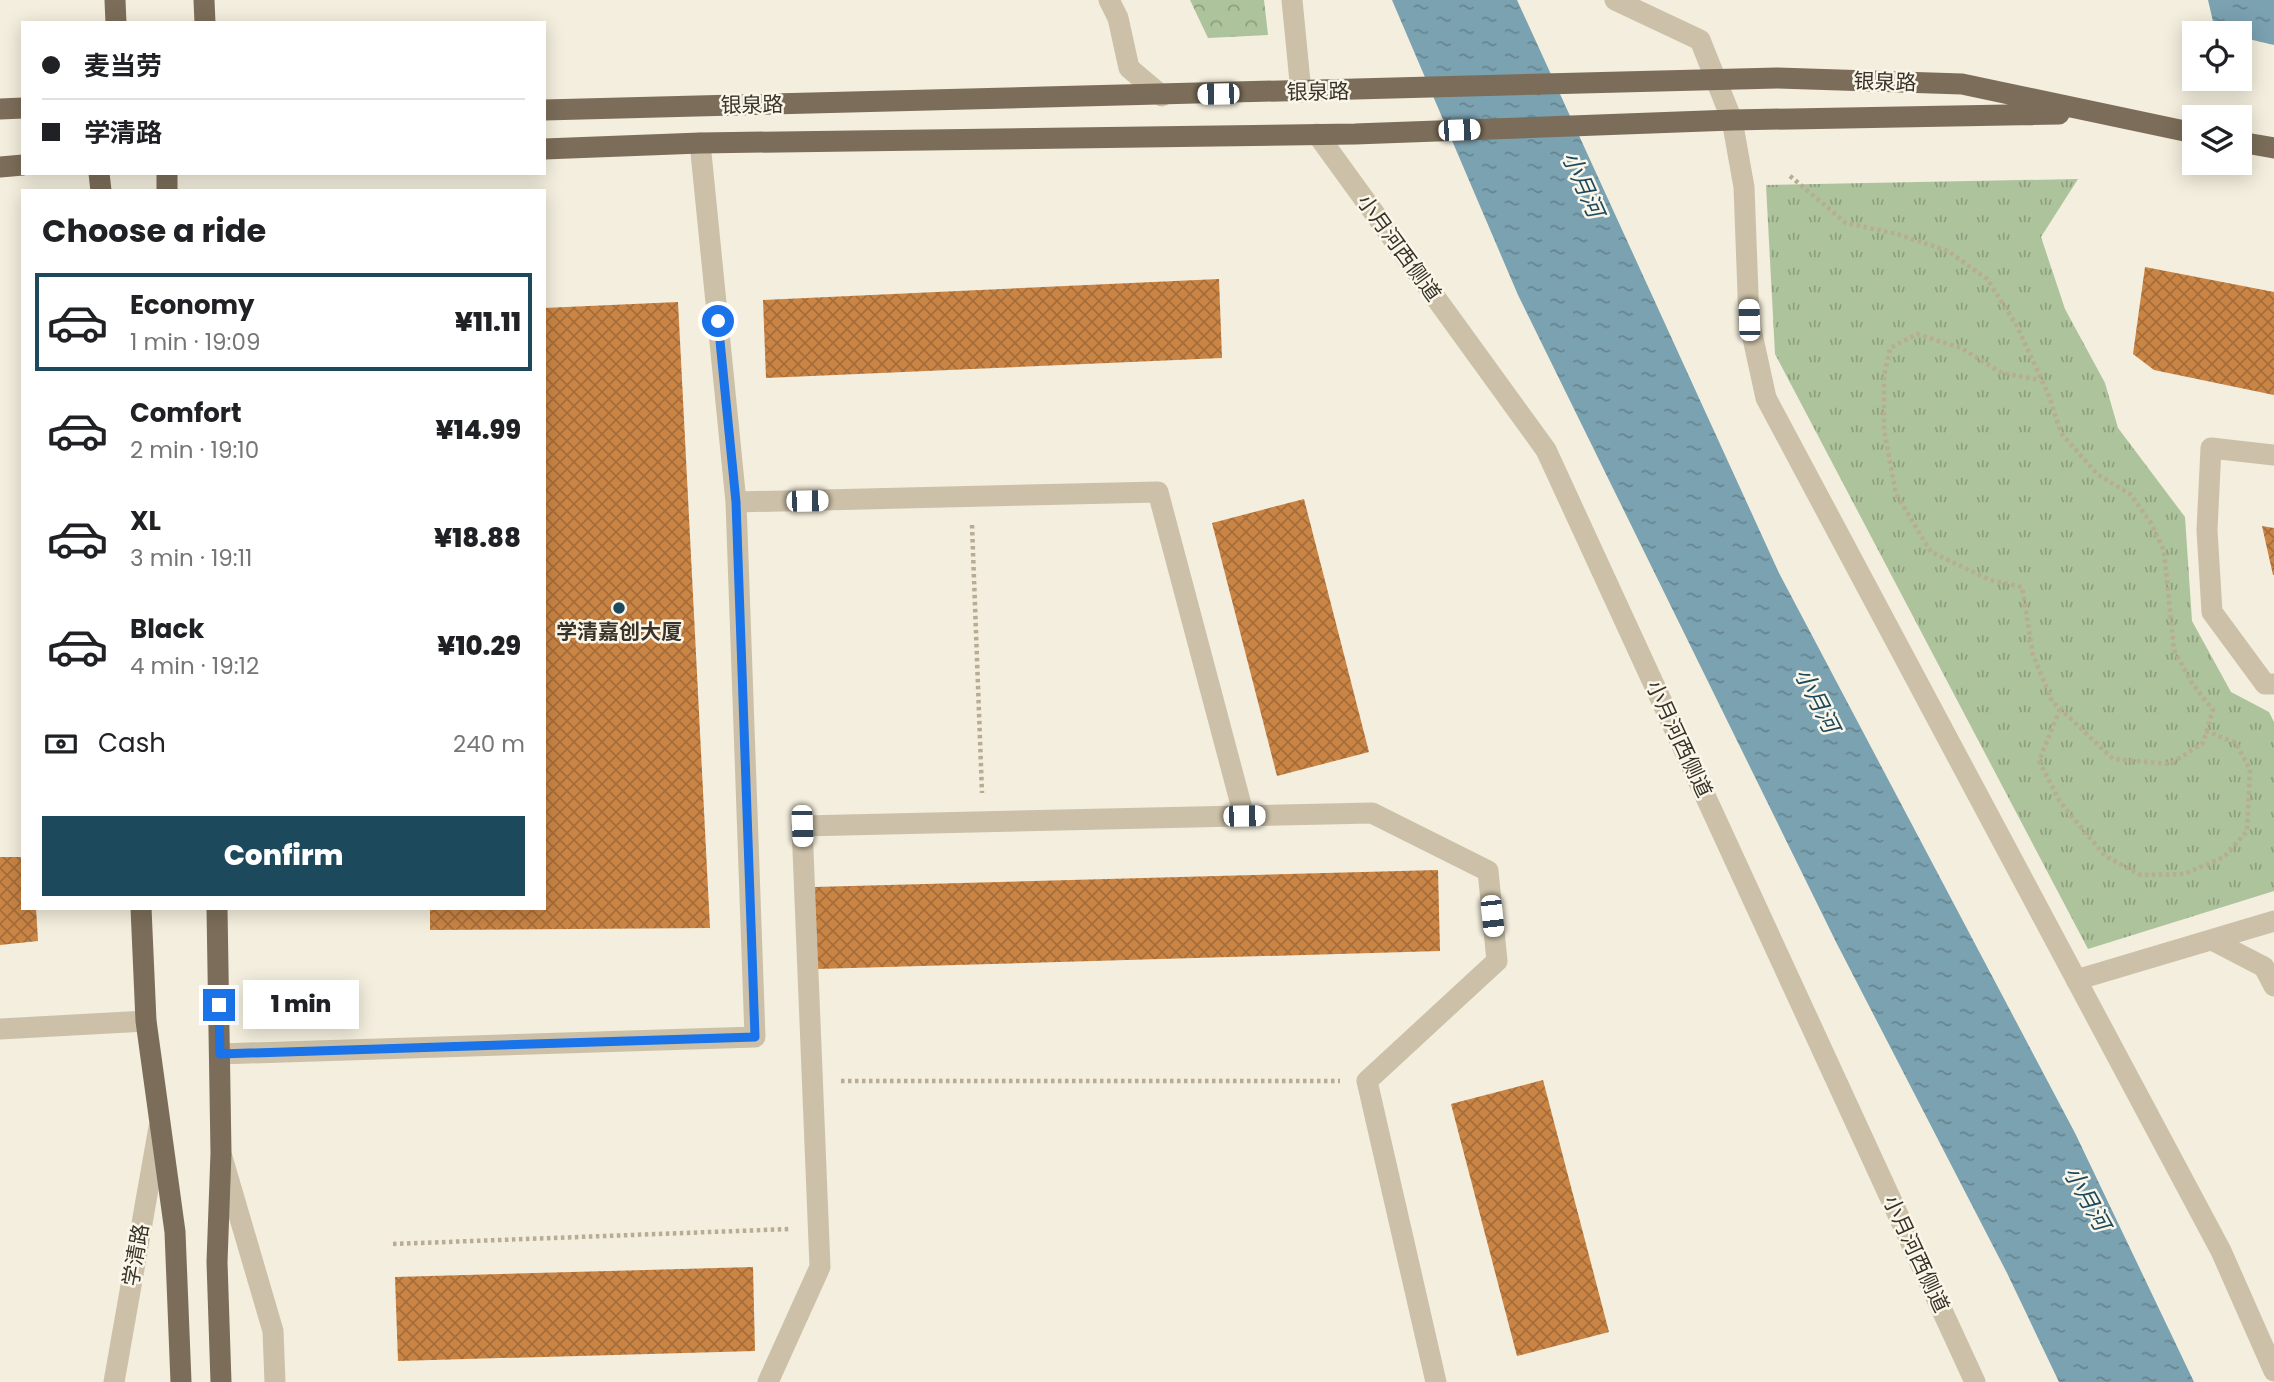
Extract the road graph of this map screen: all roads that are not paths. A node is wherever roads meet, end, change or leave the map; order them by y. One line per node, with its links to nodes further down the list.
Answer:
1 (115, 0): 6 (main road)
2 (204, 0): 7 (main road)
3 (1110, 0): 10 (street)
4 (1292, 0): 9 (street)
5 (1615, 0): 8 (street)
6 (116, 21)
7 (205, 21)
8 (1716, 81): 9 (main road, 银泉路); 14 (main road, 银泉路); 15 (street)
9 (1301, 92): 10 (main road, 银泉路)
10 (1162, 96): 13 (main road, 银泉路)
11 (21, 108): 12 (main road)
12 (0, 109)
13 (546, 110)
14 (2089, 113): 15 (main road, 银泉路); 16 (main road, 银泉路)
15 (1732, 120): 17 (main road, 银泉路); 32 (street)
16 (2182, 131)
17 (1317, 134): 18 (main road, 银泉路); 46 (street, 小月河西侧道)
18 (700, 143): 21 (main road, 银泉路); 25 (street)
19 (2252, 144): 20 (main road)
20 (2274, 148)
21 (546, 149)
22 (21, 166): 23 (main road)
23 (0, 167)
24 (2274, 455): 26 (street)
25 (736, 502): 27 (street); 36 (street)
26 (2274, 684)
27 (1244, 816): 44 (street); 45 (street)
28 (141, 910): 34 (main road, 学清路)
29 (217, 910): 36 (main road)
30 (2274, 921): 31 (street)
31 (2212, 940): 32 (street); 33 (street)
32 (2076, 980): 39 (street)
33 (2274, 986)
34 (146, 1021): 35 (street); 37 (main road, 学清路)
35 (0, 1029)
36 (220, 1054): 38 (main road)
37 (159, 1127): 40 (street, 学清路); 41 (main road, 学清路)
38 (221, 1153): 42 (main road); 43 (street)
39 (2274, 1371)
40 (114, 1382)
41 (181, 1382)
42 (221, 1382)
43 (275, 1382)
44 (768, 1382)
45 (1436, 1382)
46 (1975, 1382)

